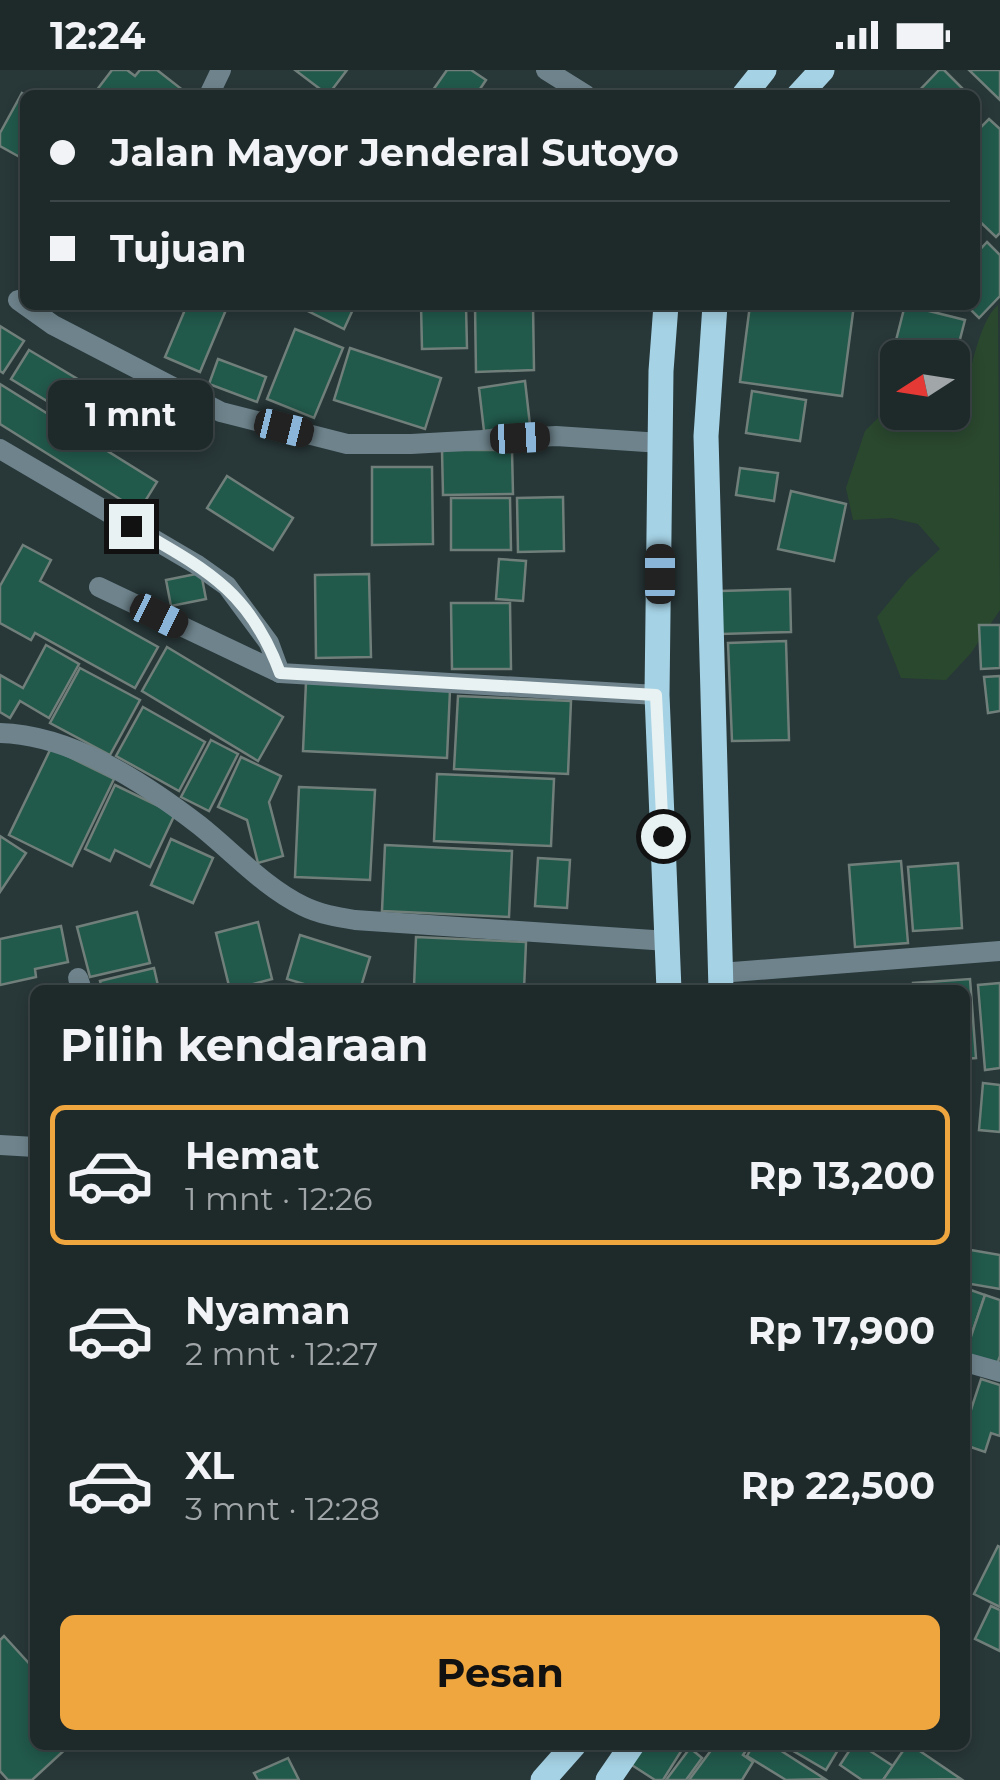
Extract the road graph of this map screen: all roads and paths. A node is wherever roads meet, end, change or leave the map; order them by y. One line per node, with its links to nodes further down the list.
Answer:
1 (546, 70): 4 (street)
2 (764, 70): 5 (main road)
3 (822, 70): 6 (main road)
4 (578, 90)
5 (748, 90)
6 (804, 90)
7 (32, 310): 10 (street)
8 (666, 310): 10 (main road)
9 (715, 310): 18 (main road)
10 (661, 442): 14 (main road)
11 (0, 449): 13 (street)
12 (99, 587): 13 (street)
13 (280, 673): 14 (street)
14 (656, 695): 16 (main road)
15 (0, 733): 16 (street)
16 (668, 941): 19 (main road)
17 (1000, 952): 18 (street)
18 (721, 982)
19 (669, 985)
20 (0, 1145): 21 (street)
21 (30, 1147)
22 (970, 1363): 23 (street)
23 (1000, 1372)
24 (566, 1750): 26 (main road)
25 (629, 1750): 27 (main road)
26 (542, 1780)
27 (608, 1780)

